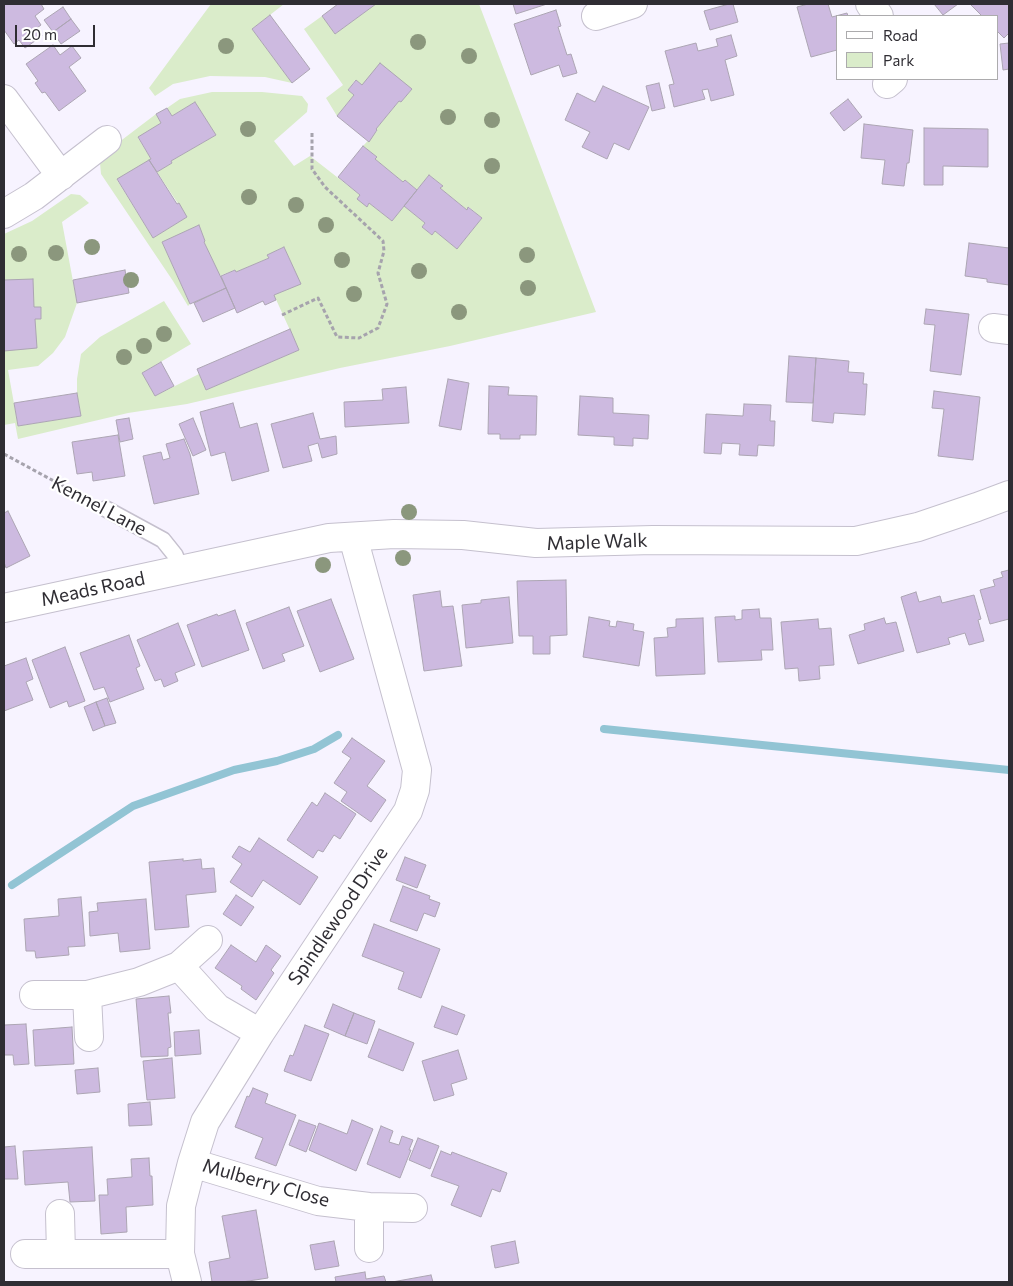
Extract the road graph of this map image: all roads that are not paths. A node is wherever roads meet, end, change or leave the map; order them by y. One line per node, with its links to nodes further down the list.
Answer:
1 (633, 4): 4 (street)
2 (870, 4): 3 (street)
3 (879, 15)
4 (596, 16)
5 (4, 99): 7 (street)
6 (106, 140): 7 (street)
7 (61, 176): 8 (street)
8 (4, 214)
9 (1009, 494): 11 (street, Maple Walk)
10 (106, 509): 12 (lane, Kennel Lane)
11 (353, 537): 12 (street, Maple Walk); 18 (street, Spindlewood Drive)
12 (182, 571): 13 (street, Meads Road)
13 (4, 608)
14 (208, 940): 15 (street)
15 (179, 966): 17 (street); 18 (street)
16 (34, 995): 17 (street)
17 (87, 995): 19 (street)
18 (260, 1033): 20 (street, Spindlewood Drive)
19 (89, 1037)
20 (192, 1163): 21 (street, Mulberry Close); 27 (street, Spindlewood Drive)
21 (369, 1206): 22 (street, Mulberry Close); 24 (street)
22 (414, 1208)
23 (60, 1214): 25 (street)
24 (369, 1248)
25 (60, 1253): 26 (street); 27 (street)
26 (25, 1254)
27 (180, 1254): 28 (street, Spindlewood Drive)
28 (187, 1282)

